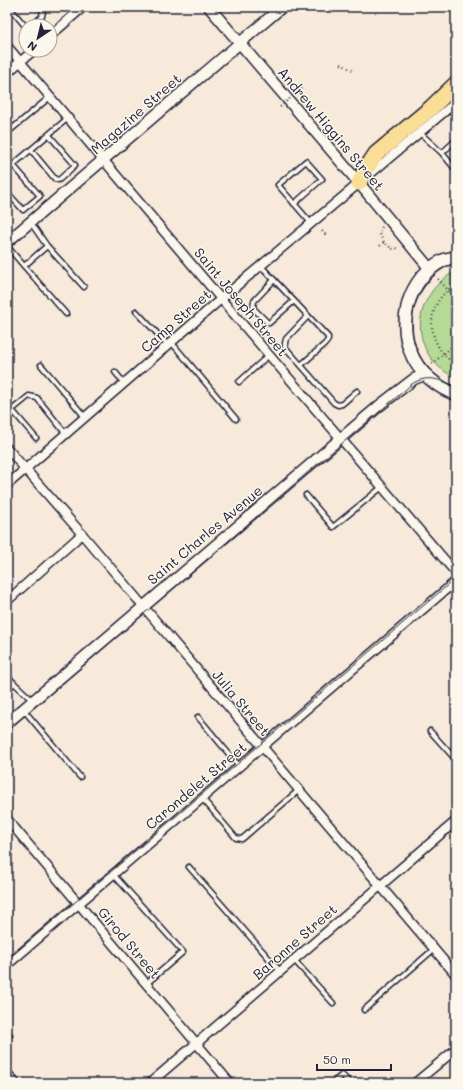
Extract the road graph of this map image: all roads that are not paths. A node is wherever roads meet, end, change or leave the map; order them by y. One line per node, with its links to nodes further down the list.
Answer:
1 (9, 7): 6 (lane)
2 (39, 7): 7 (lane)
3 (84, 7): 8 (street)
4 (209, 7): 9 (street, Andrew Higgins Street)
5 (282, 7): 9 (street, Magazine Street)
6 (18, 18)
7 (40, 18)
8 (58, 29)
9 (240, 43): 25 (street, Magazine Street); 29 (street, Andrew Higgins Street)
10 (7, 46): 12 (street, Saint Joseph Street)
11 (25, 58): 12 (street)
12 (20, 62): 13 (street); 15 (street, Saint Joseph Street)
13 (7, 73)
14 (456, 84): 29 (highway)
15 (50, 97): 18 (street, Saint Joseph Street); 20 (lane)
16 (453, 104): 17 (lane); 19 (street, Camp Street)
17 (456, 114)
18 (69, 118): 21 (lane); 25 (street, Saint Joseph Street)
19 (419, 132): 24 (lane); 29 (street, Camp Street)
20 (7, 133)
21 (49, 135): 23 (lane); 23 (lane)
22 (456, 140): 24 (lane)
23 (31, 150): 26 (lane)
24 (442, 153): 28 (lane)
25 (104, 160): 32 (street, Magazine Street); 44 (street, Saint Joseph Street)
26 (13, 165): 27 (lane); 30 (lane)
27 (7, 170)
28 (456, 170)
29 (359, 183): 33 (street, Camp Street); 41 (street, Andrew Higgins Street)
30 (7, 192)
31 (294, 204): 31 (lane); 33 (lane)
32 (30, 223): 35 (street, Magazine Street); 37 (lane)
33 (311, 224): 40 (street, Camp Street)
34 (7, 228): 35 (lane)
35 (11, 239)
36 (7, 246): 39 (lane)
37 (47, 246): 39 (lane); 43 (lane)
38 (456, 257): 41 (main road)
39 (24, 266): 47 (lane)
40 (261, 266): 42 (lane); 44 (street, Camp Street)
41 (434, 274): 54 (main road)
42 (274, 280): 45 (lane); 45 (lane)
43 (84, 287)
44 (221, 299): 49 (street, Camp Street); 50 (street, Saint Joseph Street)
45 (294, 301): 48 (lane)
46 (136, 311): 49 (lane)
47 (66, 314)
48 (308, 316): 52 (lane); 52 (lane)
49 (170, 344): 56 (street, Camp Street); 62 (lane)
50 (269, 355): 55 (lane); 65 (street, Saint Joseph Street)
51 (40, 365): 61 (lane)
52 (301, 365): 57 (lane)
53 (115, 372): 56 (lane)
54 (425, 375): 58 (main road); 65 (street, Saint Charles Avenue)
55 (239, 382)
56 (124, 383): 61 (street, Camp Street)
57 (357, 390)
58 (456, 394)
59 (12, 410): 60 (lane); 63 (lane); 64 (lane)
60 (7, 414)
61 (85, 418): 63 (street, Camp Street)
62 (236, 419)
63 (66, 434): 67 (street, Camp Street)
64 (36, 438)
65 (341, 439): 69 (street, Saint Joseph Street); 75 (street, Saint Charles Avenue)
66 (7, 448): 67 (street, Julia Street)
67 (25, 470): 68 (street, Camp Street); 71 (street, Julia Street)
68 (7, 485)
69 (382, 487): 70 (lane); 72 (street, Saint Joseph Street)
70 (306, 495)
71 (82, 534): 74 (street); 75 (street, Julia Street)
72 (456, 573)
73 (456, 581): 84 (street, Carondelet Street)
74 (7, 601)
75 (143, 607): 79 (street, Saint Charles Avenue); 84 (street, Julia Street)
76 (7, 675): 77 (lane)
77 (14, 684): 78 (lane); 79 (lane)
78 (7, 690)
79 (33, 701): 80 (street, Saint Charles Avenue)
80 (23, 709): 82 (street, Saint Charles Avenue); 87 (lane)
81 (198, 716): 86 (lane)
82 (7, 723)
83 (430, 732): 85 (lane)
84 (262, 747): 86 (street, Carondelet Street); 88 (street, Julia Street)
85 (456, 760)
86 (240, 766): 89 (street, Carondelet Street)
87 (80, 777)
88 (299, 790): 89 (lane); 94 (street, Julia Street)
89 (202, 798): 93 (street, Carondelet Street)
90 (7, 819): 95 (street, Girod Street)
91 (456, 821): 94 (street, Baronne Street)
92 (189, 867): 99 (lane)
93 (113, 874): 95 (street, Carondelet Street); 101 (lane)
94 (380, 886): 96 (street, Julia Street); 97 (street, Baronne Street)
95 (78, 903): 98 (street, Carondelet Street); 101 (street, Girod Street)
96 (434, 949): 100 (street, Julia Street); 103 (lane)
97 (294, 960): 99 (street, Baronne Street); 102 (lane)
98 (7, 964)
99 (280, 972): 106 (street, Baronne Street)
100 (456, 975)
101 (146, 984): 106 (street, Girod Street)
102 (333, 1003)
103 (364, 1010)
104 (7, 1030): 105 (lane)
105 (10, 1034)
106 (196, 1044): 110 (street, Baronne Street); 111 (street, Girod Street)
107 (456, 1049): 114 (street)
108 (7, 1070): 109 (lane)
109 (18, 1083)
110 (150, 1083)
111 (230, 1083)
112 (332, 1083): 113 (lane)
113 (350, 1083)
114 (416, 1083)

